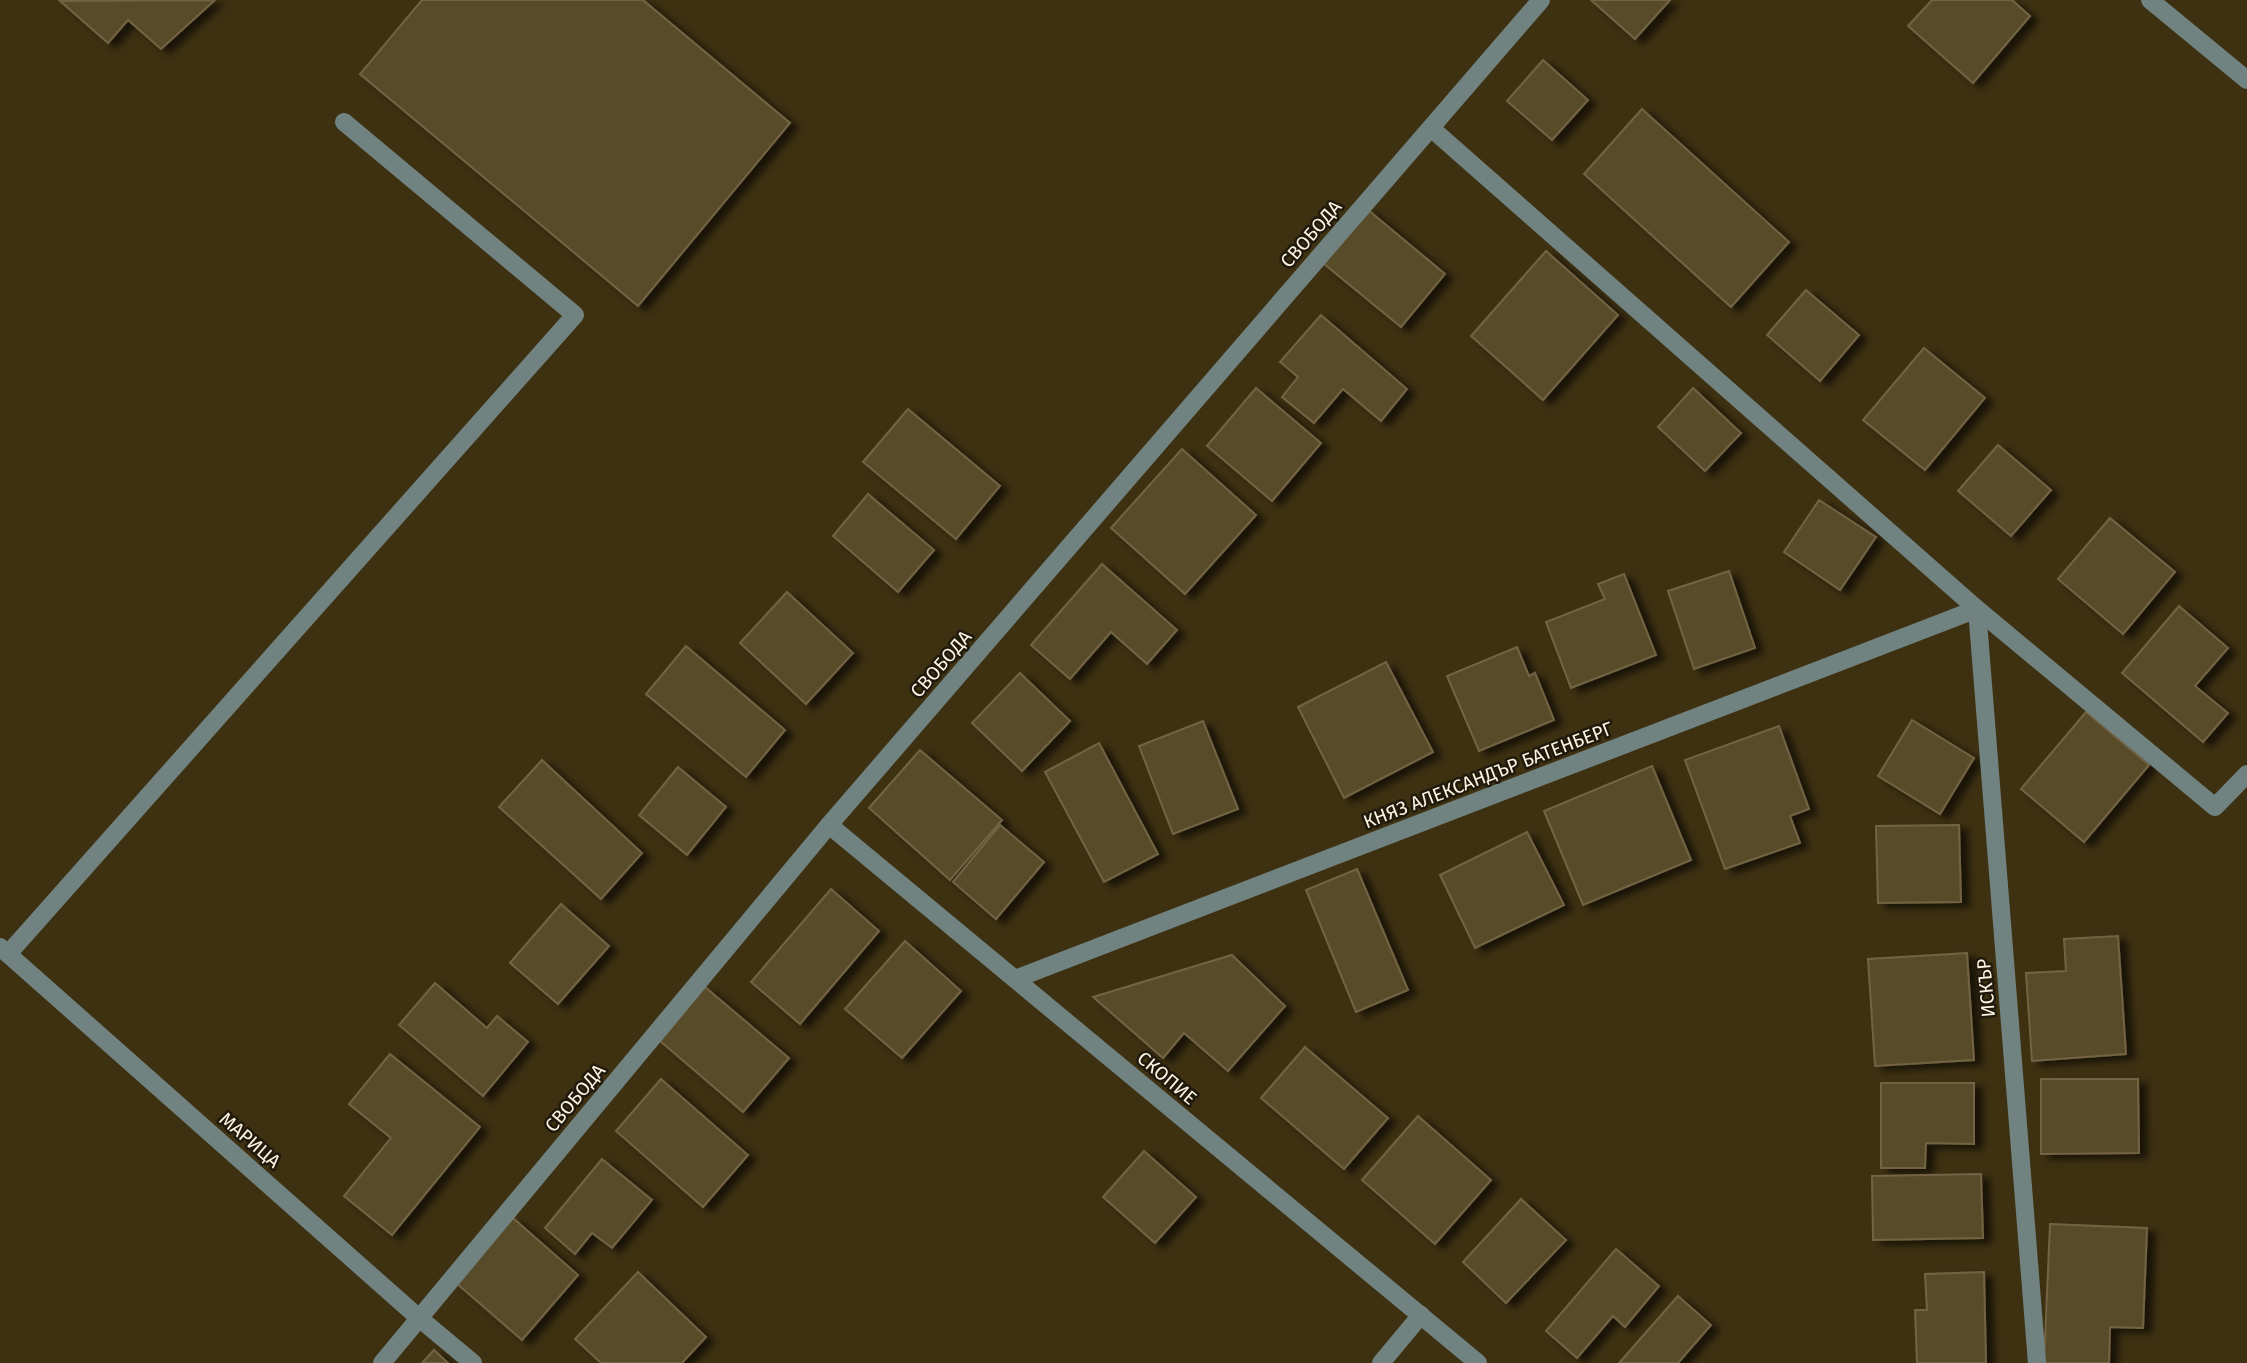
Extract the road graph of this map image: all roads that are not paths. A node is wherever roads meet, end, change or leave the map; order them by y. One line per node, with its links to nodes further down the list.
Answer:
1 (1541, 0): 5 (street, СВОБОДА)
2 (2150, 0): 3 (street)
3 (2247, 80)
4 (344, 122): 9 (street)
5 (1431, 128): 6 (street); 8 (street, СВОБОДА)
6 (1977, 609): 7 (street); 10 (street, КНЯЗ АЛЕКСАНДЪР БАТЕНБЕРГ); 17 (street, ИСКЪР)
7 (2247, 774)
8 (829, 825): 10 (street, СКОПИЕ); 12 (street, СВОБОДА)
9 (4, 951): 12 (street, МАРИЦА)
10 (1015, 979): 11 (street, СКОПИЕ)
11 (1420, 1315): 15 (street); 16 (street, СКОПИЕ)
12 (419, 1318): 13 (street, СВОБОДА); 14 (street, МАРИЦА)
13 (382, 1363)
14 (473, 1363)
15 (1381, 1363)
16 (1478, 1363)
17 (2037, 1363)

